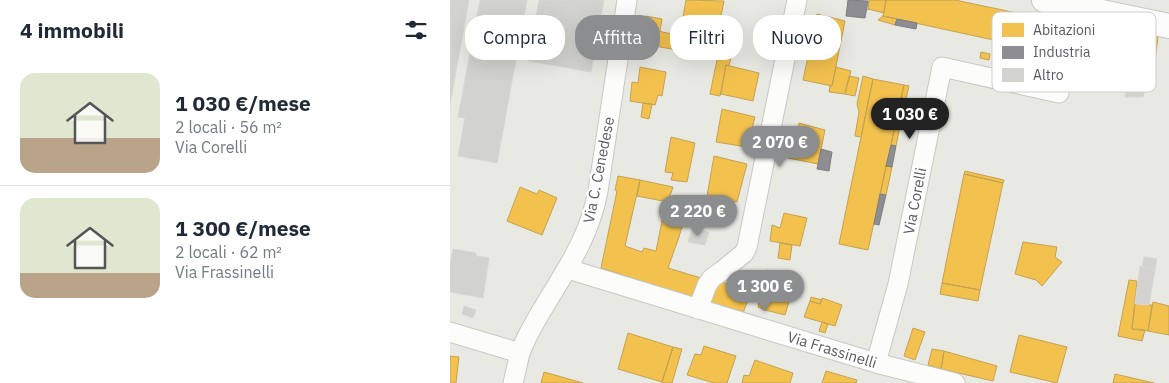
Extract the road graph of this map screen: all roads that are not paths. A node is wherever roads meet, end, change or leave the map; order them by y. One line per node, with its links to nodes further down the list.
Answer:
1 (626, 0): 8 (street, Via C. Cenedese)
2 (797, 0): 9 (street)
3 (1044, 0): 4 (street)
4 (1112, 12)
5 (992, 78): 12 (street, Via Corelli)
6 (1054, 92): 7 (street, Via Corelli)
7 (1059, 93)
8 (568, 269): 9 (street, Via Frassinelli); 11 (street, Via C. Cenedese)
9 (698, 309): 12 (street, Via Frassinelli)
10 (450, 332): 11 (street)
11 (520, 353): 13 (street, Via C. Cenedese)
12 (883, 371): 14 (street, Via Frassinelli)
13 (513, 383)
14 (954, 383)

